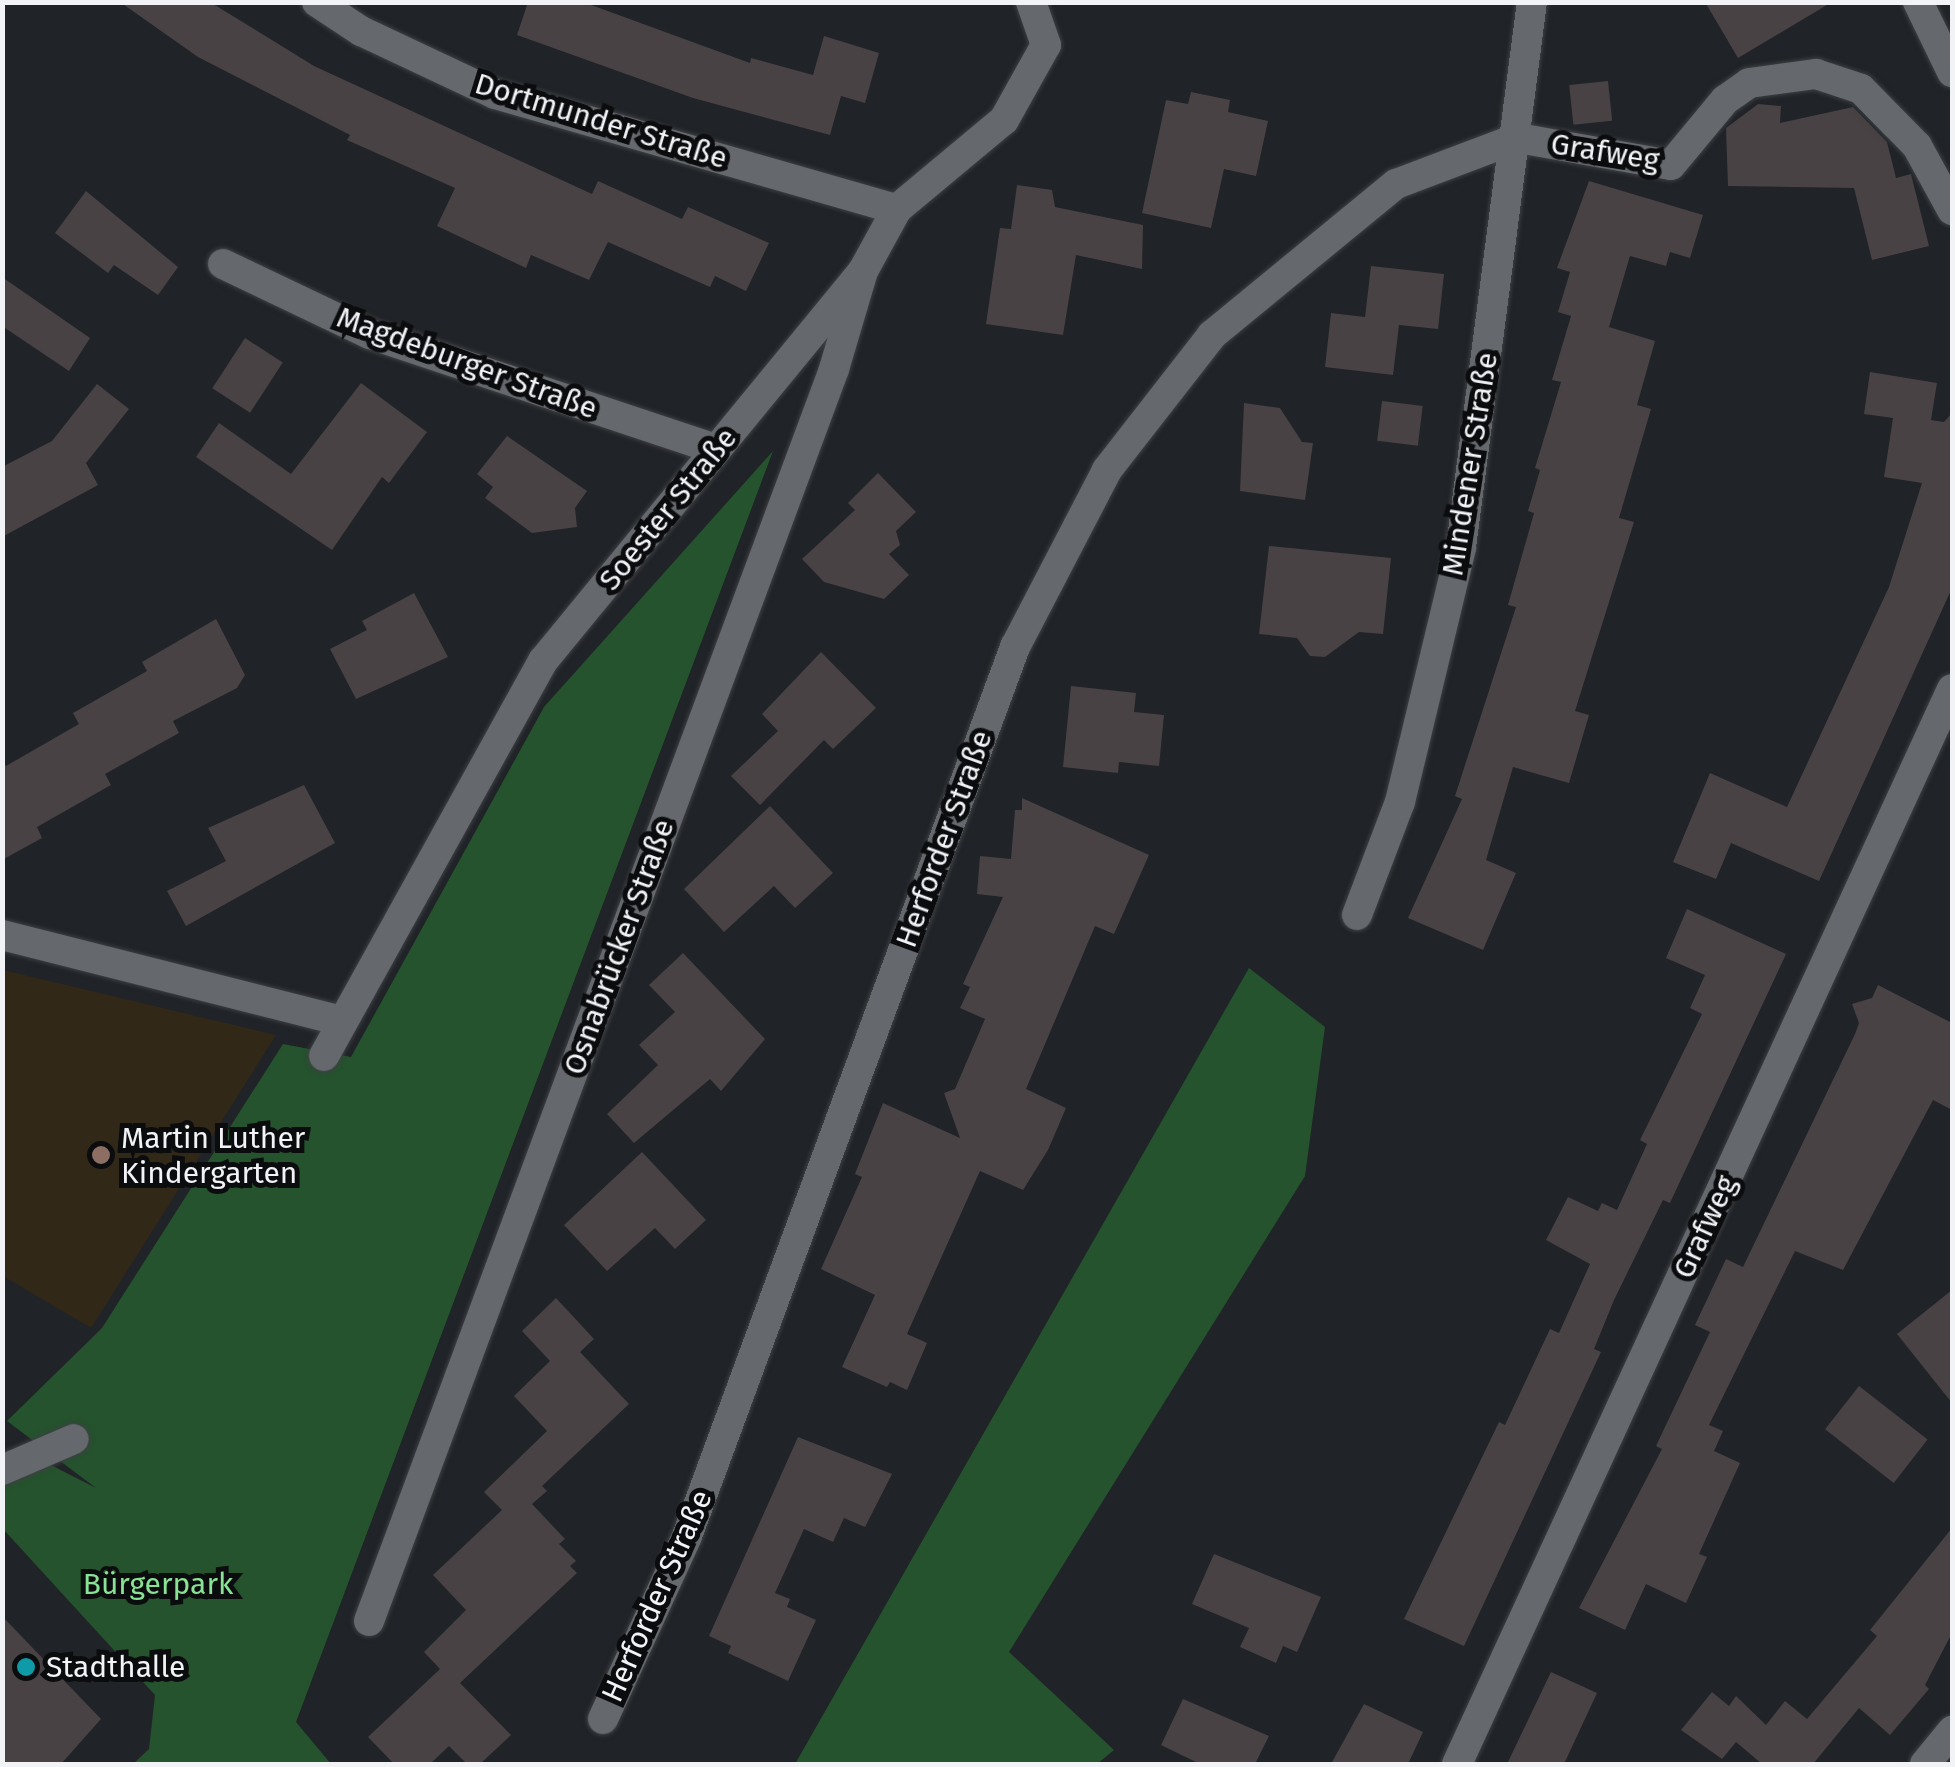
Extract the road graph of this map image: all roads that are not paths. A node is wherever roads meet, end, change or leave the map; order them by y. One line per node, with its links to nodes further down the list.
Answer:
1 (317, 2): 7 (street, Dortmunder Straße)
2 (1030, 2): 7 (street, Soester Straße)
3 (1532, 2): 6 (street, Mindener Straße)
4 (1918, 2): 5 (street)
5 (1952, 72)
6 (1518, 138): 8 (street, Grafweg); 13 (street, Mindener Straße); 20 (street, Herforder Straße)
7 (897, 209): 10 (street, Soester Straße)
8 (1952, 210)
9 (223, 264): 11 (street, Magdeburger Straße)
10 (862, 271): 11 (street, Soester Straße); 19 (street, Osnabrücker Straße)
11 (716, 449): 15 (street, Soester Straße)
12 (1952, 689): 22 (street, Grafweg)
13 (1357, 915)
14 (2, 935): 15 (street)
15 (342, 1021): 16 (street, Soester Straße)
16 (324, 1056)
17 (74, 1439): 18 (street)
18 (2, 1470)
19 (369, 1622)
20 (603, 1719)
21 (1952, 1732): 23 (street)
22 (1458, 1764)
23 (1925, 1764)

